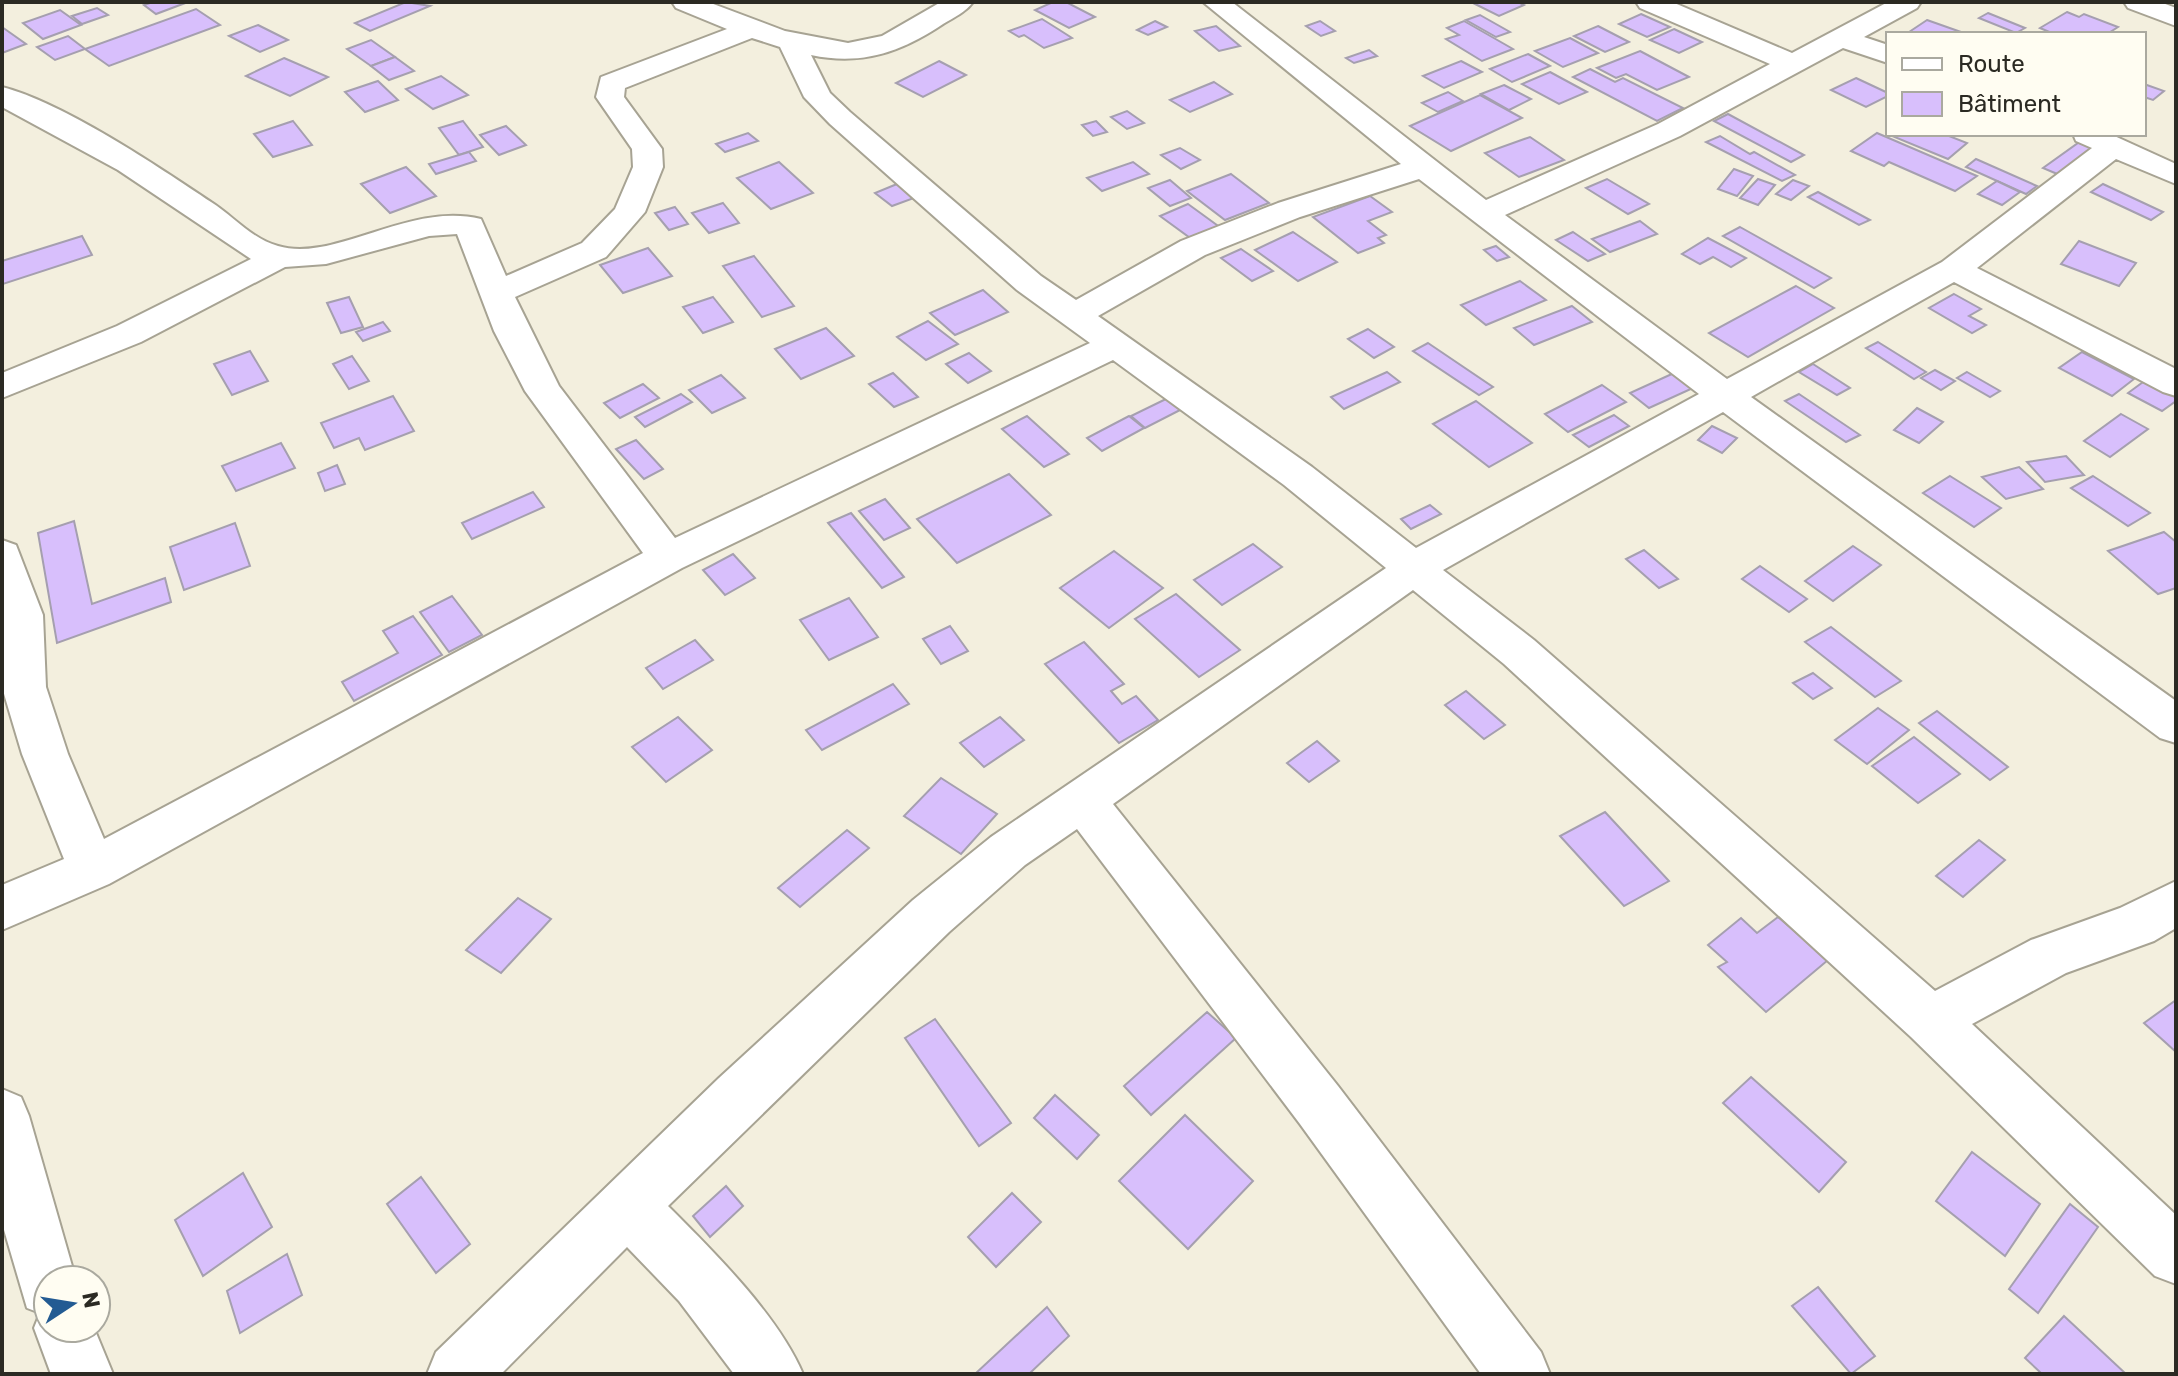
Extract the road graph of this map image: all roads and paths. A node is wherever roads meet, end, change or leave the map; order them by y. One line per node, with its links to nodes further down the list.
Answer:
1 (685, 2): 8 (street)
2 (960, 2): 8 (street)
3 (1216, 2): 14 (street)
4 (1649, 2): 11 (street)
5 (1908, 2): 9 (street)
6 (2137, 2): 7 (street)
7 (2176, 18)
8 (773, 34): 19 (street); 20 (street)
9 (1842, 38): 10 (street); 11 (street)
10 (1886, 54)
11 (1791, 63): 16 (street)
12 (2, 96): 17 (street)
13 (2098, 140): 15 (street); 18 (street)
14 (1424, 167): 16 (street); 20 (street)
15 (2176, 175)
16 (1485, 212): 24 (street)
17 (279, 257): 19 (street); 23 (street)
18 (1954, 269): 22 (street); 24 (street)
19 (495, 293): 26 (street)
20 (1073, 316): 21 (street)
21 (1113, 346): 26 (street); 27 (street)
22 (2176, 384)
23 (2, 386)
24 (1727, 397): 27 (street); 28 (street)
25 (2, 555): 30 (street)
26 (668, 558): 30 (street)
27 (1415, 567): 29 (street); 33 (street)
28 (2176, 725)
29 (1083, 801): 35 (street); 42 (street)
30 (92, 869): 32 (street)
31 (2176, 903): 33 (street)
32 (2, 908)
33 (1930, 1020): 36 (street)
34 (2, 1116): 37 (street)
35 (629, 1207): 40 (street); 41 (street)
36 (2176, 1255)
37 (42, 1264)
38 (70, 1344): 39 (street)
39 (82, 1374)
40 (458, 1374)
41 (772, 1374)
42 (1519, 1374)

